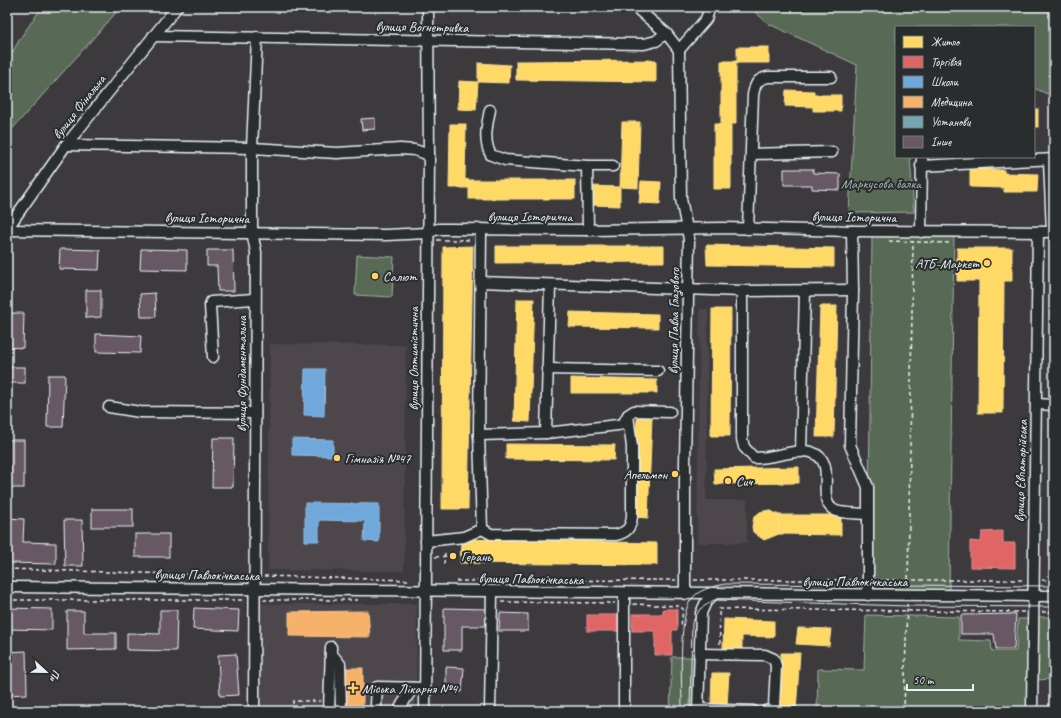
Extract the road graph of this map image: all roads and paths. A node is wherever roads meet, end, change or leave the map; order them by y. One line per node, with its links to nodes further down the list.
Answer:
1 (177, 7): 6 (street, вулиця Фінальна)
2 (428, 7): 8 (street, вулиця Оптимістична)
3 (635, 7): 5 (street)
4 (710, 7): 9 (street)
5 (666, 33): 8 (street, вулиця Вогнетривка); 9 (street)
6 (153, 36): 7 (street, вулиця Вогнетривка); 12 (street, вулиця Фінальна)
7 (257, 37): 8 (street, вулиця Вогнетривка); 13 (street, вулиця Фундаментальна)
8 (428, 42): 16 (street, вулиця Оптимістична)
9 (679, 50): 22 (street, вулиця Павла Глазового)
10 (831, 77): 15 (street)
11 (490, 110): 19 (street)
12 (66, 146): 13 (street); 24 (street, вулиця Фінальна)
13 (252, 148): 16 (street); 27 (street, вулиця Фундаментальна)
14 (832, 152): 15 (street)
15 (752, 154): 23 (street)
16 (429, 155): 31 (street, вулиця Оптимістична)
17 (1051, 159): 18 (street); 30 (street)
18 (922, 161): 28 (street)
19 (587, 166): 20 (street); 25 (street)
20 (612, 166)
21 (481, 229): 25 (street, вулиця Історична); 31 (street, вулиця Історична); 32 (street)
22 (688, 229): 23 (street, вулиця Історична); 25 (street, вулиця Історична); 34 (street, вулиця Павла Глазового)
23 (748, 229): 26 (street, вулиця Історична)
24 (7, 230): 27 (street, вулиця Історична)
25 (588, 230)
26 (852, 231): 28 (street, вулиця Історична); 35 (street)
27 (252, 232): 31 (street, вулиця Історична); 38 (street, вулиця Фундаментальна)
28 (917, 232): 29 (street, вулиця Історична); 64 (path)
29 (1038, 232): 30 (street, вулиця Історична); 42 (street, вулиця Євпаторійська)
30 (1053, 232)
31 (427, 233): 53 (street, вулиця Оптимістична)
32 (480, 282): 33 (street); 49 (street)
33 (550, 285): 34 (street); 40 (street)
34 (689, 288): 36 (street); 62 (street, вулиця Павла Глазового)
35 (853, 290): 37 (street); 51 (street)
36 (742, 291): 37 (street); 50 (street)
37 (805, 291): 50 (street)
38 (254, 299): 39 (street); 46 (street, вулиця Фундаментальна)
39 (213, 357)
40 (547, 369): 41 (street); 48 (street)
41 (658, 371)
42 (1037, 404): 43 (street); 65 (street, вулиця Євпаторійська)
43 (1054, 405)
44 (109, 407): 46 (street)
45 (670, 412): 47 (street)
46 (255, 413): 60 (street, вулиця Фундаментальна)
47 (628, 415): 48 (street); 52 (street)
48 (546, 433): 49 (street)
49 (479, 435): 52 (street)
50 (801, 452): 51 (street)
51 (867, 514): 63 (street)
52 (482, 529): 53 (street)
53 (426, 540): 61 (street, вулиця Оптимістична)
54 (445, 551): 55 (path)
55 (444, 556): 56 (path); 57 (path); 58 (path)
56 (449, 556)
57 (434, 557)
58 (444, 564)
59 (7, 569): 60 (path)
60 (255, 576): 61 (path); 69 (street, вулиця Фундаментальна)
61 (426, 580): 70 (street, вулиця Оптимістична)
62 (685, 580): 63 (path); 67 (path); 71 (street, вулиця Павла Глазового)
63 (867, 580): 64 (path); 73 (street)
64 (908, 580): 65 (path); 74 (path)
65 (1032, 580): 66 (path); 75 (street, вулиця Євпаторійська)
66 (1054, 580)
67 (449, 581)
68 (7, 587): 69 (street, вулиця Павлокічкаська)
69 (255, 590): 70 (street, вулиця Павлокічкаська); 80 (street, вулиця Фундаментальна)
70 (426, 591): 77 (street, вулиця Павлокічкаська); 89 (street, вулиця Оптимістична)
71 (685, 594): 72 (street, вулиця Павлокічкаська); 78 (street, вулиця Павлокічкаська)
72 (713, 595): 73 (street, вулиця Павлокічкаська); 86 (street)
73 (868, 595): 74 (street, вулиця Павлокічкаська)
74 (907, 596): 75 (street, вулиця Павлокічкаська); 82 (path)
75 (1033, 596): 76 (street, вулиця Павлокічкаська); 83 (street, вулиця Євпаторійська)
76 (1054, 596)
77 (492, 597): 78 (street, вулиця Павлокічкаська); 78 (path); 98 (street)
78 (624, 599): 85 (path); 99 (street)
79 (7, 600): 80 (path)
80 (255, 600): 81 (path); 93 (street, вулиця Фундаментальна)
81 (365, 600)
82 (907, 611): 83 (path); 87 (path); 102 (path)
83 (1033, 612): 84 (path); 103 (street, вулиця Євпаторійська)
84 (1054, 612)
85 (681, 627)
86 (699, 654): 87 (street); 92 (street)
87 (720, 654): 101 (street)
88 (413, 688): 89 (street); 90 (street); 96 (street)
89 (425, 688): 97 (street, вулиця Оптимістична)
90 (376, 705)
91 (330, 706): 94 (path); 95 (street)
92 (698, 710): 100 (street)
93 (254, 711)
94 (293, 711)
95 (341, 711)
96 (401, 711)
97 (425, 711)
98 (490, 711)
99 (624, 711)
100 (753, 711)
101 (766, 711)
102 (904, 711)
103 (1032, 711)

